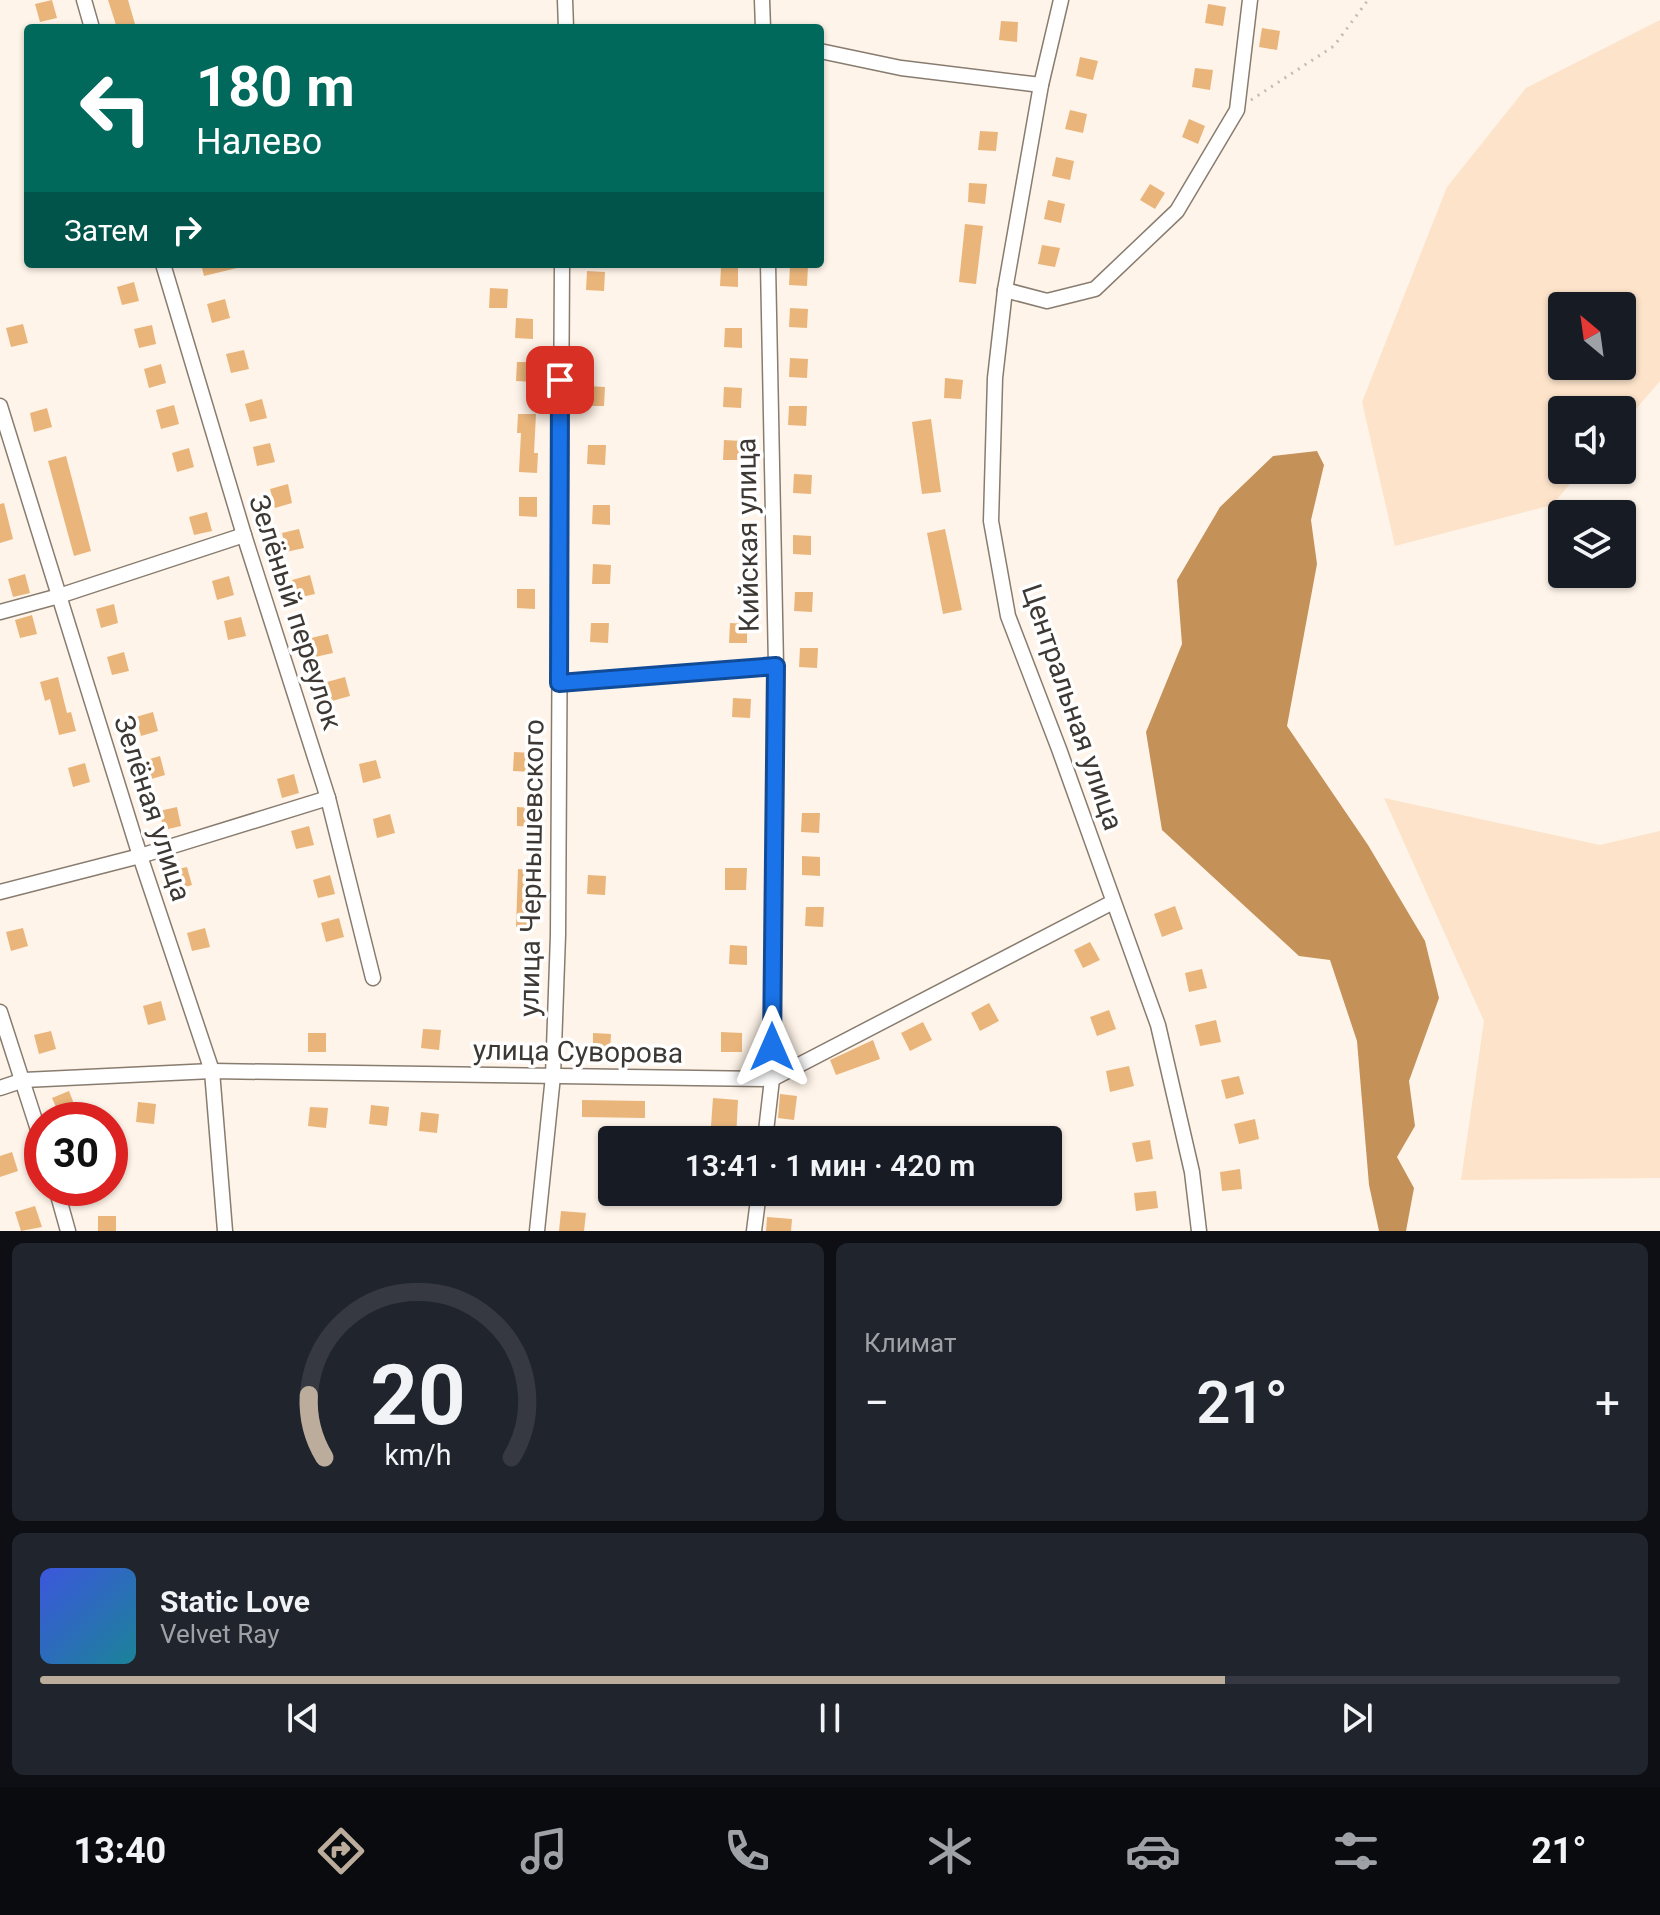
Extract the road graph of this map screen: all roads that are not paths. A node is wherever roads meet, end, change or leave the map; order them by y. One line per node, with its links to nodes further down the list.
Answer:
1 (84, 0): 6 (street)
2 (565, 0): 7 (street)
3 (762, 0): 8 (street)
4 (1061, 0): 10 (street, Центральная улица)
5 (1250, 0): 14 (street)
6 (91, 24)
7 (566, 24)
8 (763, 24)
9 (824, 52): 10 (street)
10 (1041, 85): 14 (street, Центральная улица)
11 (164, 268): 16 (street, Зелёный переулок)
12 (562, 268): 20 (street, улица Чернышевского)
13 (768, 268): 19 (street, Кийская улица)
14 (1005, 290): 24 (street, Центральная улица)
15 (0, 406): 17 (street, Зелёная улица)
16 (244, 535): 17 (street); 21 (street, Зелёный переулок)
17 (59, 596): 18 (street); 22 (street, Зелёная улица)
18 (0, 612)
19 (776, 666): 20 (street); 29 (street, Кийская улица)
20 (559, 683): 28 (street, улица Чернышевского)
21 (328, 798): 22 (street); 25 (street, Зелёный переулок)
22 (140, 856): 23 (street); 27 (street, Зелёная улица)
23 (0, 892)
24 (1113, 902): 29 (street, улица Суворова); 40 (street, Центральная улица)
25 (373, 978)
26 (0, 1012): 30 (street)
27 (212, 1071): 28 (street, улица Суворова); 30 (street, улица Суворова); 37 (street, Зелёная улица)
28 (553, 1076): 29 (street, улица Суворова); 38 (street, улица Чернышевского)
29 (772, 1079): 33 (street, Кийская улица)
30 (24, 1080): 31 (street, улица Суворова); 32 (street)
31 (0, 1088)
32 (30, 1102)
33 (767, 1126)
34 (61, 1206): 36 (street)
35 (757, 1206): 39 (street)
36 (68, 1231)
37 (225, 1231)
38 (537, 1231)
39 (754, 1231)
40 (1199, 1231)

